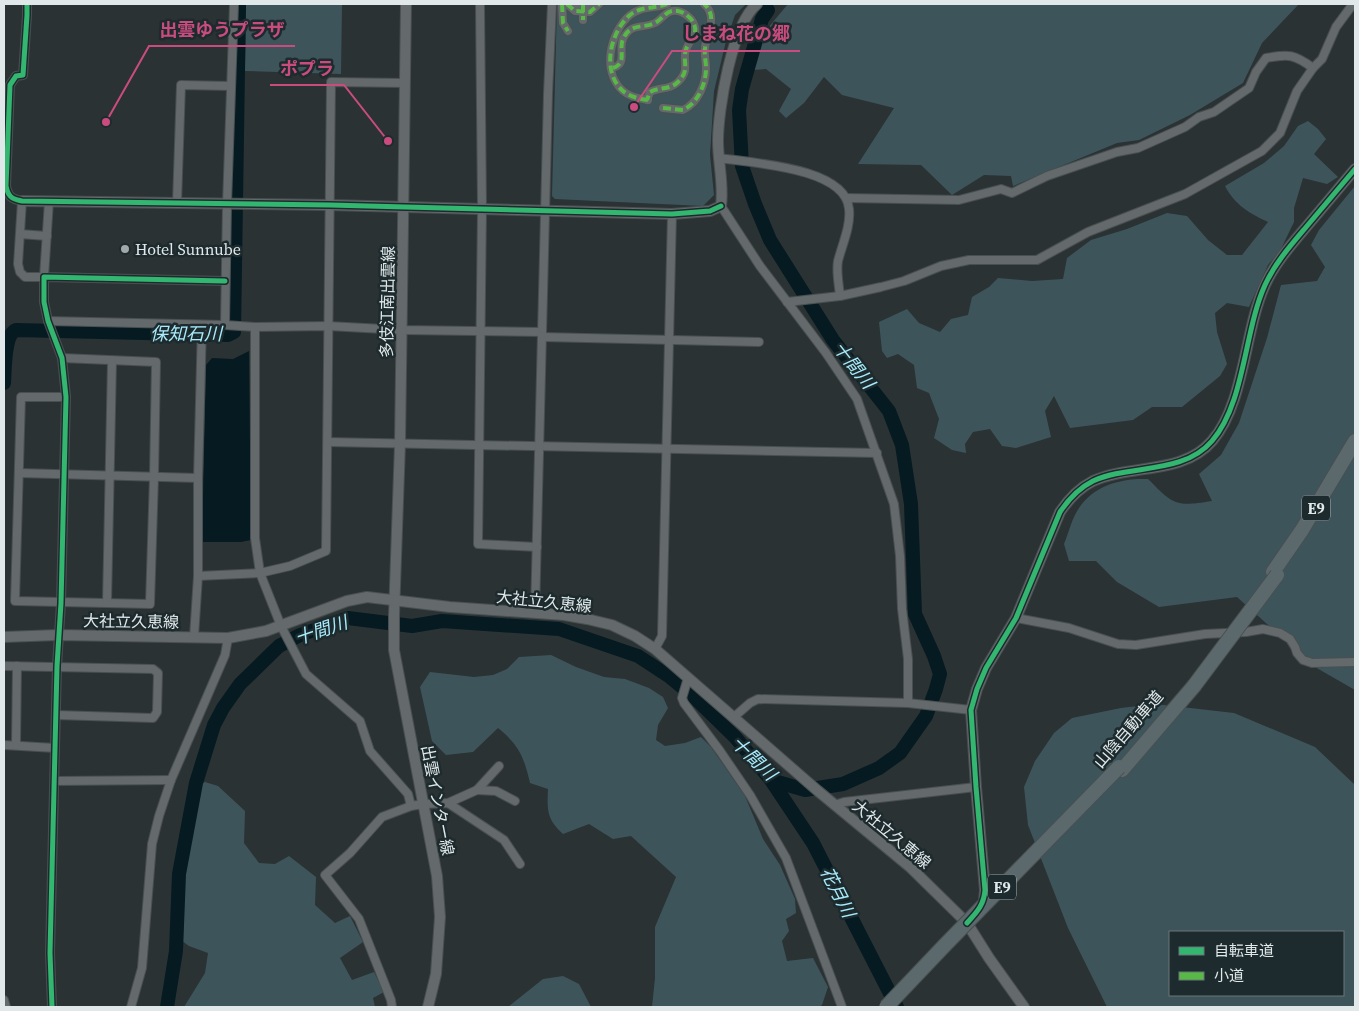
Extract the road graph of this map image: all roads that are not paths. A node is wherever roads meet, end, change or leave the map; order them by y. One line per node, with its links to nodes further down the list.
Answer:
1 (26, 4): 24 (street)
2 (234, 4): 19 (street)
3 (406, 4): 18 (main road, 多伎江南出雲線)
4 (480, 4): 31 (street)
5 (552, 4): 32 (street)
6 (589, 4): 14 (street)
7 (594, 4): 13 (street)
8 (666, 4): 16 (street)
9 (704, 4): 20 (street)
10 (757, 4): 21 (main road)
11 (1353, 4): 17 (street)
12 (569, 6): 14 (street); 15 (street)
13 (600, 8): 14 (street)
14 (583, 10)
15 (568, 31)
16 (613, 68)
17 (1313, 68): 23 (street); 38 (street)
18 (405, 83): 28 (street); 30 (main road, 多伎江南出雲線)
19 (230, 86): 26 (street); 27 (street)
20 (663, 108)
21 (718, 158): 23 (street); 29 (main road)
22 (1355, 168): 74 (main road)
23 (846, 198): 38 (street)
24 (22, 201): 25 (main road); 34 (street)
25 (49, 201): 26 (main road); 35 (street)
26 (177, 203): 27 (main road)
27 (227, 204): 28 (main road); 37 (street)
28 (330, 205): 30 (main road); 43 (street)
29 (721, 206): 33 (main road); 39 (street)
30 (404, 207): 31 (main road); 45 (main road, 多伎江南出雲線)
31 (482, 209): 32 (main road); 46 (street)
32 (546, 210): 33 (main road); 47 (street)
33 (672, 214): 48 (street)
34 (20, 234): 35 (street); 36 (street)
35 (47, 236): 36 (street)
36 (44, 277): 37 (street); 40 (street)
37 (225, 282): 42 (street)
38 (840, 296): 39 (street)
39 (787, 302): 60 (street)
40 (48, 321): 41 (street); 50 (street)
41 (202, 325): 42 (street); 65 (street)
42 (225, 325): 44 (street)
43 (328, 326): 44 (street); 45 (street); 54 (street)
44 (255, 327): 67 (street)
45 (402, 330): 46 (street); 55 (main road, 多伎江南出雲線)
46 (481, 330): 47 (street); 56 (street)
47 (542, 334): 48 (street); 57 (street)
48 (669, 340): 49 (street); 58 (street)
49 (759, 342)
50 (62, 358): 51 (street); 52 (street)
51 (112, 361): 63 (street); 64 (street)
52 (66, 397): 61 (street); 62 (street)
53 (1355, 441): 68 (highway, 山陰自動車道 / E9)
54 (328, 442): 55 (street); 67 (street)
55 (400, 444): 56 (street); 70 (main road, 多伎江南出雲線)
56 (479, 445): 57 (street); 66 (street)
57 (540, 445): 58 (street); 66 (street)
58 (666, 449): 60 (street); 80 (street)
59 (1355, 452): 68 (highway, 山陰自動車道 / E9)
60 (876, 453): 86 (street)
61 (18, 473): 62 (street); 71 (street)
62 (65, 474): 63 (street); 71 (street)
63 (110, 476): 64 (street); 72 (street)
64 (154, 477): 65 (street); 72 (street)
65 (198, 478): 69 (street)
66 (537, 546): 73 (street)
67 (260, 573): 69 (street); 75 (street)
68 (1276, 574): 94 (highway, 山陰自動車道 / E9)
69 (198, 576): 78 (street)
70 (395, 600): 73 (main road, 大社立久恵線); 75 (main road, 大社立久恵線); 101 (main road, 出雲インター線)
71 (61, 603): 72 (street); 76 (street)
72 (107, 603)
73 (535, 613): 80 (main road, 大社立久恵線)
74 (1016, 618): 81 (street); 87 (main road)
75 (281, 626): 79 (main road, 大社立久恵線); 103 (street)
76 (58, 635): 77 (main road, 大社立久恵線); 78 (main road, 大社立久恵線); 84 (street)
77 (4, 636)
78 (194, 637): 79 (main road, 大社立久恵線)
79 (228, 638): 95 (street)
80 (655, 649): 85 (main road, 大社立久恵線)
81 (1355, 662)
82 (4, 666): 83 (street)
83 (17, 666): 84 (street); 91 (street)
84 (57, 666): 88 (street); 88 (street)
85 (688, 678): 89 (main road, 大社立久恵線); 112 (street)
86 (908, 703): 87 (street); 89 (street)
87 (971, 710): 97 (main road)
88 (56, 715): 92 (street)
89 (734, 718): 102 (main road, 大社立久恵線)
90 (4, 745): 91 (street)
91 (16, 745): 92 (street)
92 (55, 748): 96 (street)
93 (499, 766): 98 (street)
94 (1120, 769): 113 (highway, 山陰自動車道 / E9, bridge); 114 (highway, 山陰自動車道 / E9)
95 (171, 780): 96 (street); 109 (street)
96 (55, 781): 108 (street)
97 (976, 787): 102 (street); 105 (main road)
98 (477, 790): 99 (street); 100 (street)
99 (515, 801)
100 (448, 803): 101 (street); 104 (street)
101 (424, 804): 103 (street); 111 (main road, 出雲インター線)
102 (834, 805): 105 (main road, 大社立久恵線)
103 (411, 806): 110 (street)
104 (520, 864)
105 (967, 923): 115 (main road, 大社立久恵線)
106 (4, 1000): 107 (street)
107 (6, 1007)
108 (52, 1007)
109 (131, 1007)
110 (392, 1007)
111 (428, 1007)
112 (842, 1007)
113 (886, 1007)
114 (893, 1007)
115 (1024, 1007)

